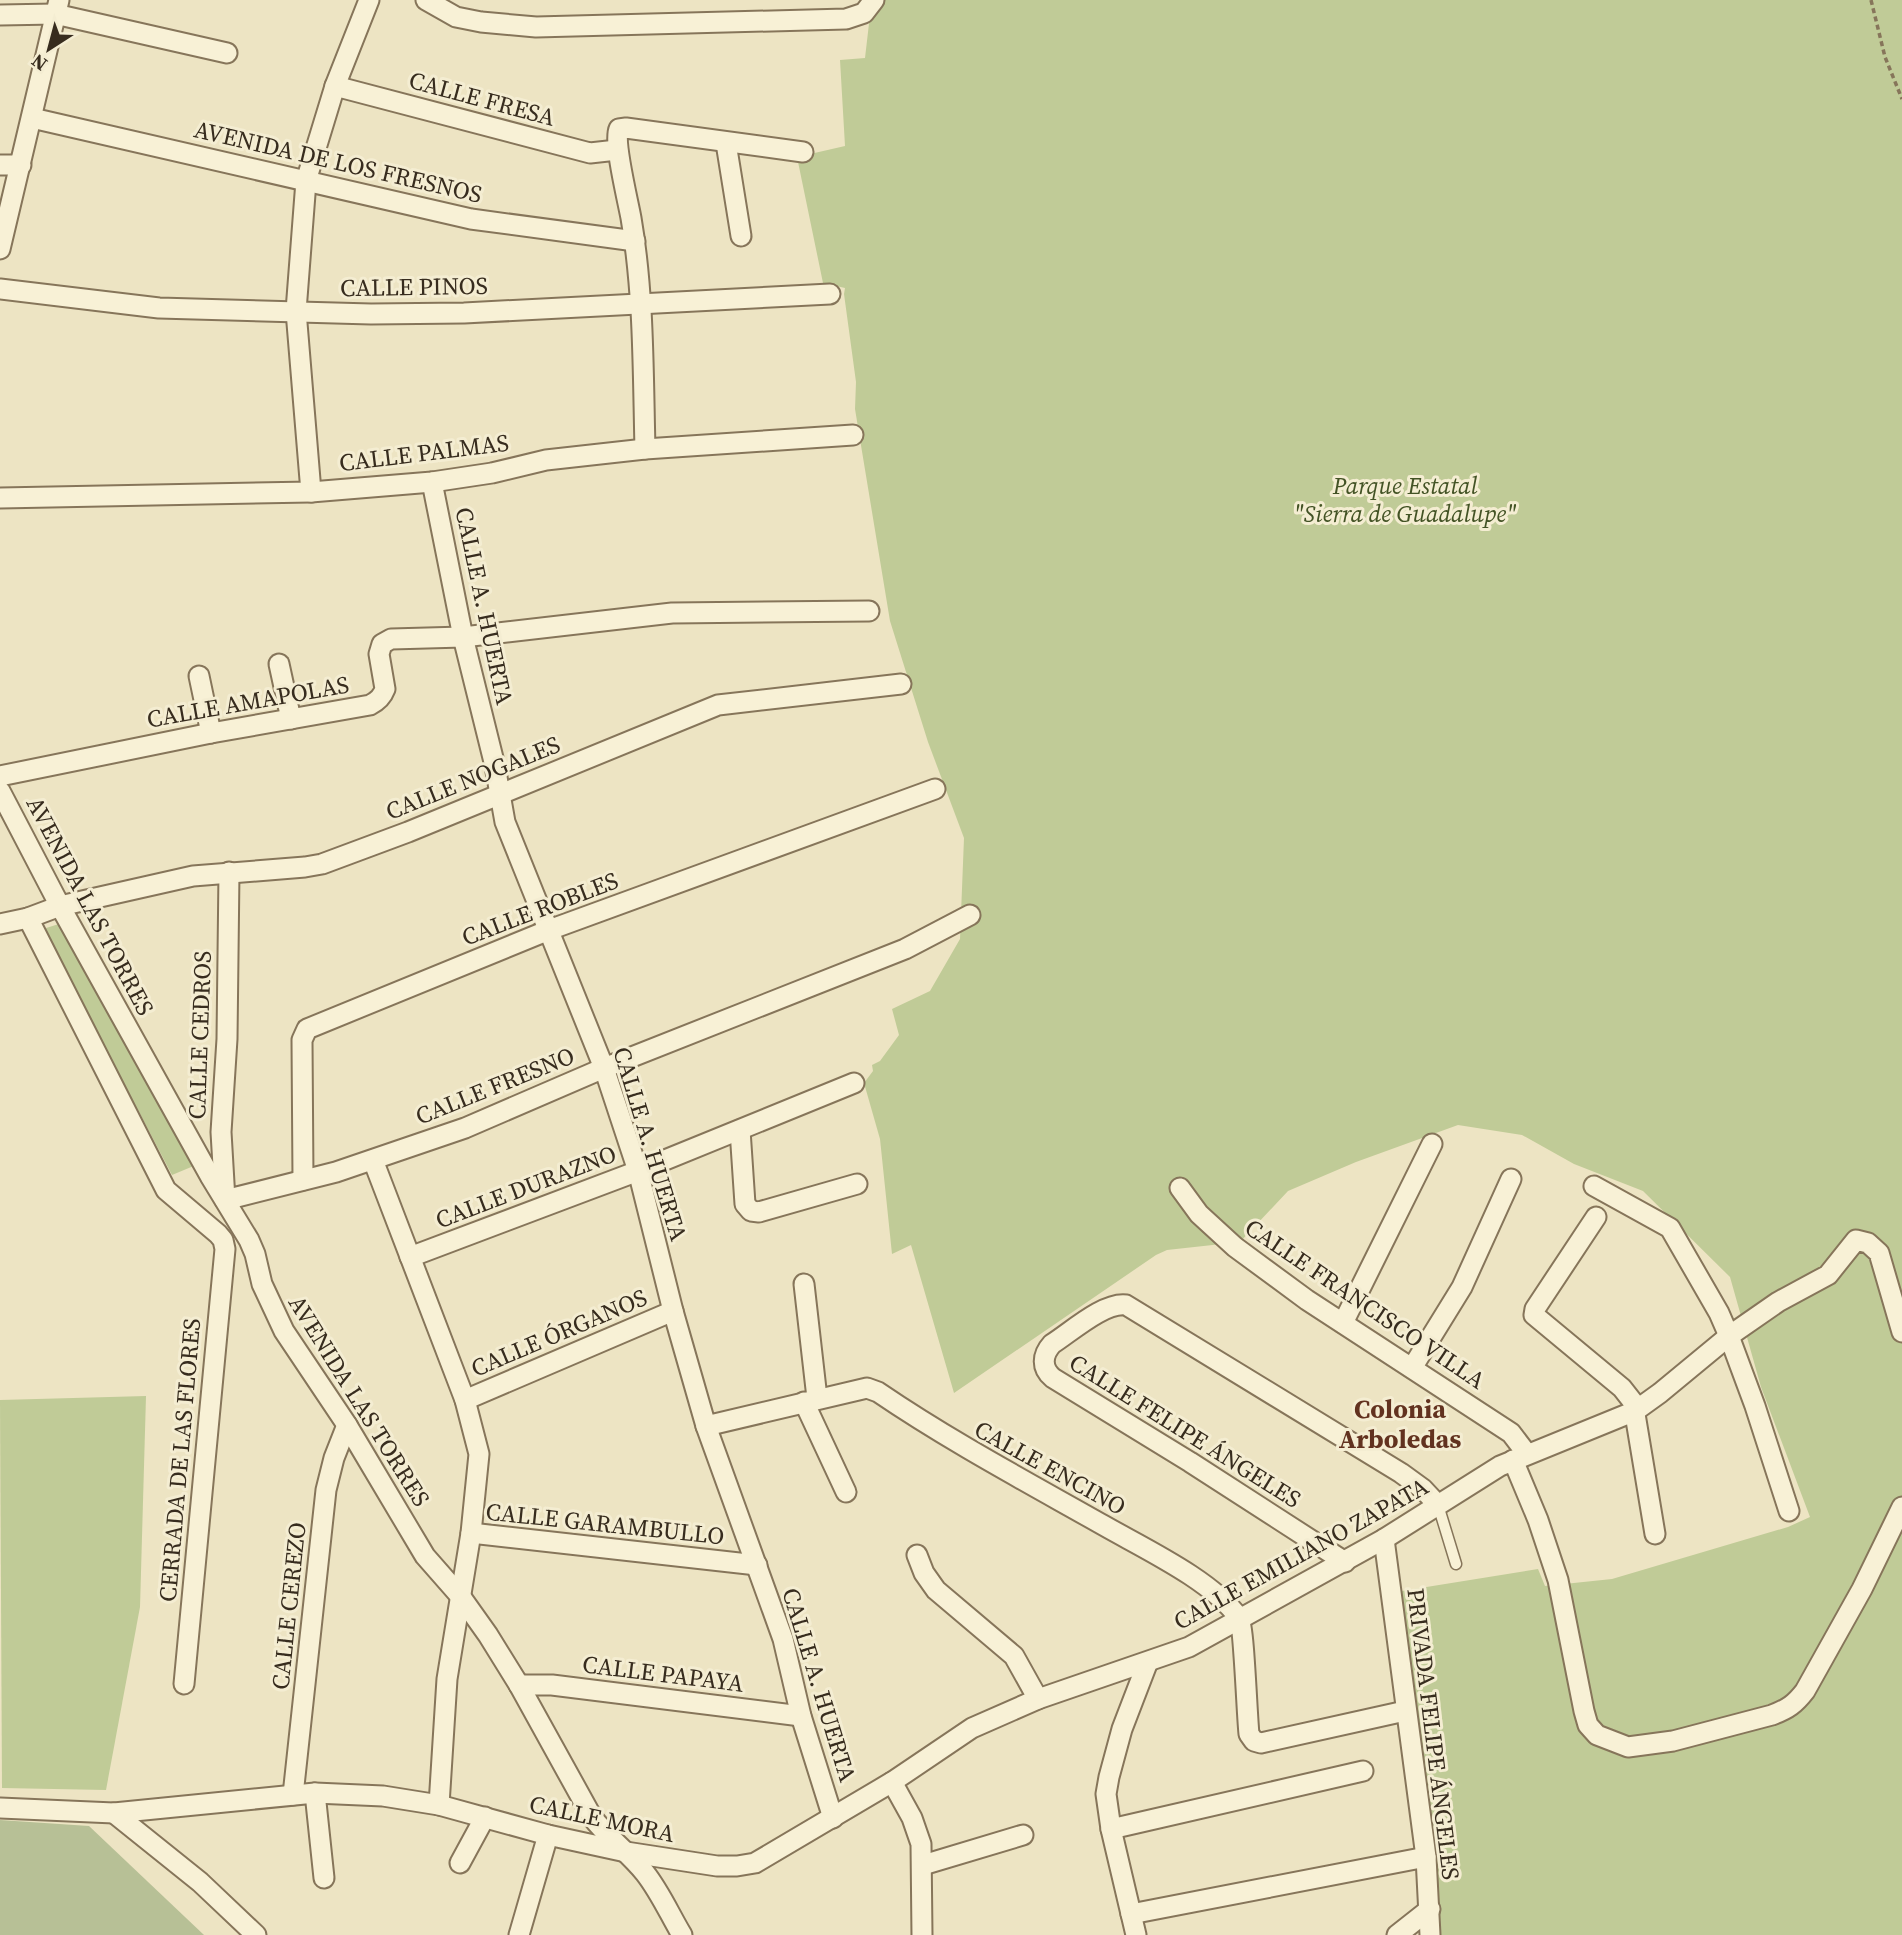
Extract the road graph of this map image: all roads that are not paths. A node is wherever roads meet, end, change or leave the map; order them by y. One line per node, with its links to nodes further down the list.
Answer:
1 (347, 0): 3 (street)
2 (426, 0): 4 (street)
3 (367, 4): 8 (street)
4 (871, 5)
5 (57, 7): 6 (street); 7 (street); 9 (street)
6 (0, 15)
7 (227, 53)
8 (335, 86): 11 (street, CALLE FRESA); 15 (street)
9 (32, 118): 14 (street); 15 (street, AVENIDA DE LOS FRESNOS)
10 (726, 144): 11 (street); 12 (street); 16 (street)
11 (617, 150): 17 (street)
12 (803, 152)
13 (0, 165): 14 (street)
14 (20, 165): 18 (street)
15 (306, 181): 17 (street, AVENIDA DE LOS FRESNOS); 22 (street)
16 (741, 236)
17 (635, 241): 21 (street)
18 (0, 249)
19 (0, 289): 22 (street, CALLE PINOS)
20 (830, 294): 21 (street, CALLE PINOS)
21 (641, 302): 22 (street, CALLE PINOS); 24 (street)
22 (296, 312): 26 (street)
23 (853, 435): 24 (street, CALLE PALMAS)
24 (645, 449): 25 (street, CALLE PALMAS)
25 (432, 482): 26 (street, CALLE PALMAS); 29 (street, CALLE A. HUERTA)
26 (311, 492): 27 (street, CALLE PALMAS)
27 (0, 498)
28 (869, 611): 29 (street, CALLE AMAPOLAS)
29 (463, 637): 33 (street, CALLE AMAPOLAS); 38 (street, CALLE A. HUERTA)
30 (279, 664): 33 (street)
31 (199, 676): 34 (street)
32 (901, 684): 38 (street, CALLE NOGALES)
33 (291, 719): 34 (street, CALLE AMAPOLAS)
34 (211, 733): 35 (street, CALLE AMAPOLAS)
35 (0, 776)
36 (935, 789): 44 (street, CALLE ROBLES)
37 (0, 791): 40 (street, AVENIDA LAS TORRES)
38 (499, 794): 39 (street, CALLE NOGALES); 44 (street, CALLE A. HUERTA)
39 (229, 872): 40 (street, CALLE NOGALES); 56 (street, CALLE CEDROS)
40 (60, 906): 42 (street, CALLE NOGALES); 56 (street, AVENIDA LAS TORRES)
41 (970, 915): 45 (street, CALLE FRESNO)
42 (28, 918): 43 (street, CALLE NOGALES); 85 (street, CERRADA DE LAS FLORES)
43 (0, 924)
44 (549, 930): 45 (street, CALLE A. HUERTA); 52 (street, CALLE ROBLES)
45 (604, 1068): 49 (street, CALLE FRESNO); 50 (street, CALLE A. HUERTA)
46 (854, 1083): 47 (street, CALLE DURAZNO)
47 (740, 1130): 50 (street, CALLE DURAZNO); 53 (street)
48 (1432, 1144): 61 (street)
49 (373, 1160): 52 (street, CALLE FRESNO); 58 (street)
50 (638, 1171): 58 (street, CALLE DURAZNO); 60 (street, CALLE A. HUERTA)
51 (1511, 1179): 64 (street)
52 (303, 1180): 56 (street, CALLE FRESNO)
53 (857, 1184)
54 (1594, 1186): 63 (street)
55 (1181, 1188): 61 (street, CALLE FRANCISCO VILLA)
56 (225, 1200): 68 (street, AVENIDA LAS TORRES)
57 (1596, 1217): 67 (street)
58 (410, 1257): 65 (street)
59 (804, 1284): 66 (street)
60 (673, 1311): 65 (street, CALLE ÓRGANOS); 69 (street, CALLE A. HUERTA)
61 (1343, 1323): 64 (street, CALLE FRANCISCO VILLA)
62 (1902, 1332): 63 (street, CALLE EMILIANO ZAPATA)
63 (1729, 1336): 67 (street, CALLE EMILIANO ZAPATA); 74 (street)
64 (1412, 1368): 70 (street, CALLE FRANCISCO VILLA)
65 (465, 1400): 75 (street)
66 (810, 1400): 69 (street, CALLE ENCINO); 71 (street); 83 (street, CALLE ENCINO)
67 (1635, 1411): 70 (street, CALLE EMILIANO ZAPATA); 76 (street)
68 (347, 1425): 82 (street, AVENIDA LAS TORRES); 93 (street, CALLE CEREZO)
69 (706, 1426): 81 (street, CALLE A. HUERTA)
70 (1520, 1457): 72 (street, CALLE EMILIANO ZAPATA); 73 (street, CALLE FRANCISCO VILLA)
71 (846, 1492)
72 (1438, 1505): 77 (street, CALLE EMILIANO ZAPATA); 79 (street, CALLE FELIPE ÁNGELES); 80 (lane)
73 (1902, 1507)
74 (1789, 1511)
75 (471, 1533): 81 (street, CALLE GARAMBULLO); 82 (street, CALLE GARAMBULLO)
76 (1655, 1534)
77 (1384, 1539): 79 (street, CALLE EMILIANO ZAPATA); 88 (street, PRIVADA FELIPE ÁNGELES)
78 (918, 1555): 87 (street)
79 (1345, 1562): 83 (street, CALLE EMILIANO ZAPATA)
80 (1456, 1564)
81 (757, 1565): 89 (street, CALLE A. HUERTA)
82 (461, 1597): 86 (street, AVENIDA LAS TORRES); 94 (street, CALLE GARAMBULLO)
83 (1241, 1620): 84 (street, CALLE EMILIANO ZAPATA); 88 (street)
84 (1147, 1664): 87 (street, CALLE MORA); 99 (street)
85 (184, 1684)
86 (519, 1685): 89 (street, CALLE PAPAYA); 102 (street, AVENIDA LAS TORRES)
87 (1038, 1699): 91 (street, CALLE MORA)
88 (1405, 1711): 103 (street, PRIVADA FELIPE ÁNGELES)
89 (801, 1716): 98 (street, CALLE A. HUERTA)
90 (1363, 1771): 99 (street)
91 (892, 1782): 98 (street, CALLE MORA); 105 (street)
92 (315, 1793): 93 (street, CALLE MORA); 94 (street, CALLE MORA); 106 (street)
93 (293, 1795): 96 (street, CALLE MORA)
94 (439, 1805): 97 (street, CALLE MORA)
95 (0, 1808): 96 (street, CALLE MORA)
96 (114, 1812): 109 (street)
97 (485, 1817): 100 (street, CALLE MORA); 104 (street)
98 (833, 1818): 102 (street, CALLE MORA)
99 (1111, 1829): 108 (street)
100 (548, 1835): 102 (street, CALLE MORA); 110 (street)
101 (1023, 1835): 105 (street)
102 (626, 1852): 111 (street, AVENIDA LAS TORRES)
103 (1426, 1857): 107 (street, PRIVADA FELIPE ÁNGELES); 108 (street)
104 (460, 1863)
105 (923, 1865): 112 (street)
106 (324, 1878)
107 (1430, 1909): 114 (street); 115 (street, PRIVADA FELIPE ÁNGELES)
108 (1131, 1914): 113 (street)
109 (256, 1935)
110 (519, 1935)
111 (682, 1935)
112 (922, 1935)
113 (1136, 1935)
114 (1397, 1935)
115 (1430, 1935)

